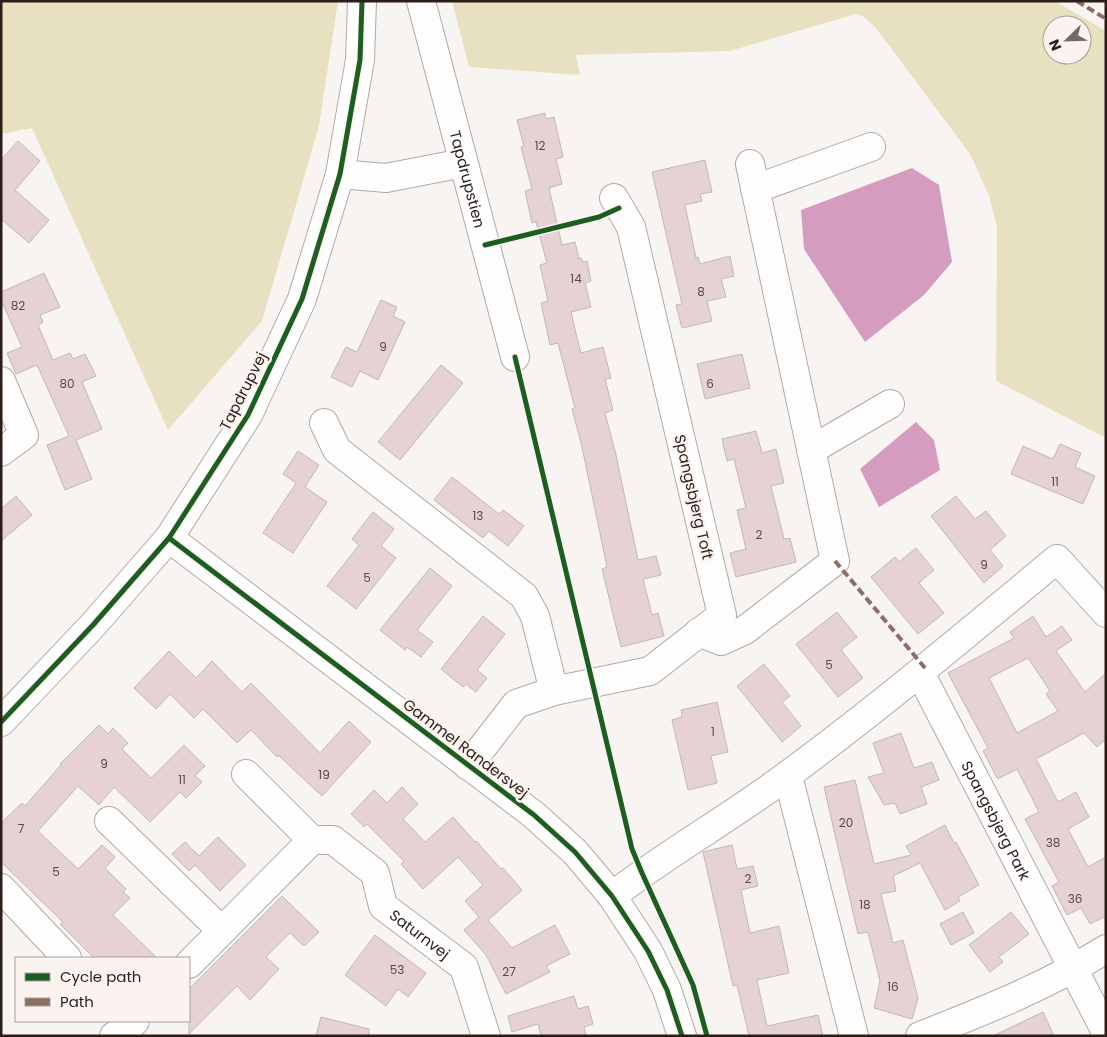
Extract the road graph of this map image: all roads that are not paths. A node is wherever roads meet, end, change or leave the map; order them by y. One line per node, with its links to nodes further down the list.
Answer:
1 (362, 1): 5 (street, Tapdrupvej)
2 (421, 1): 4 (street, Tapdrupstien)
3 (871, 146): 11 (street)
4 (463, 163): 5 (street); 7 (street, Tapdrupstien)
5 (340, 174): 13 (street, Tapdrupvej)
6 (614, 198): 15 (street, Spangsbjerg Toft)
7 (515, 357)
8 (1, 381): 12 (street)
9 (890, 404): 11 (street)
10 (324, 423): 17 (street)
11 (811, 450): 15 (street)
12 (1, 452)
13 (169, 538): 18 (street, Tapdrupvej); 19 (street, Gammel Randersvej)
14 (1106, 613): 16 (street)
15 (699, 632): 17 (street, Spangsbjerg Toft)
16 (920, 673): 21 (street); 30 (street, Spangsbjerg Park)
17 (554, 691): 19 (street, Spangsbjerg Toft)
18 (1, 722)
19 (468, 766): 25 (street, Gammel Randersvej)
20 (246, 774): 23 (street)
21 (788, 776): 25 (street); 34 (street)
22 (109, 821): 26 (street)
23 (312, 840): 26 (street); 32 (street, Saturnvej)
24 (1, 888): 28 (street)
25 (612, 896): 33 (street, Gammel Randersvej)
26 (221, 930): 29 (street)
27 (1106, 949): 30 (street)
28 (65, 957)
29 (190, 963)
30 (1073, 969): 31 (street, Spangsbjerg Park); 35 (street)
31 (1106, 1032)
32 (481, 1034)
33 (682, 1036)
34 (854, 1036)
35 (920, 1036)

